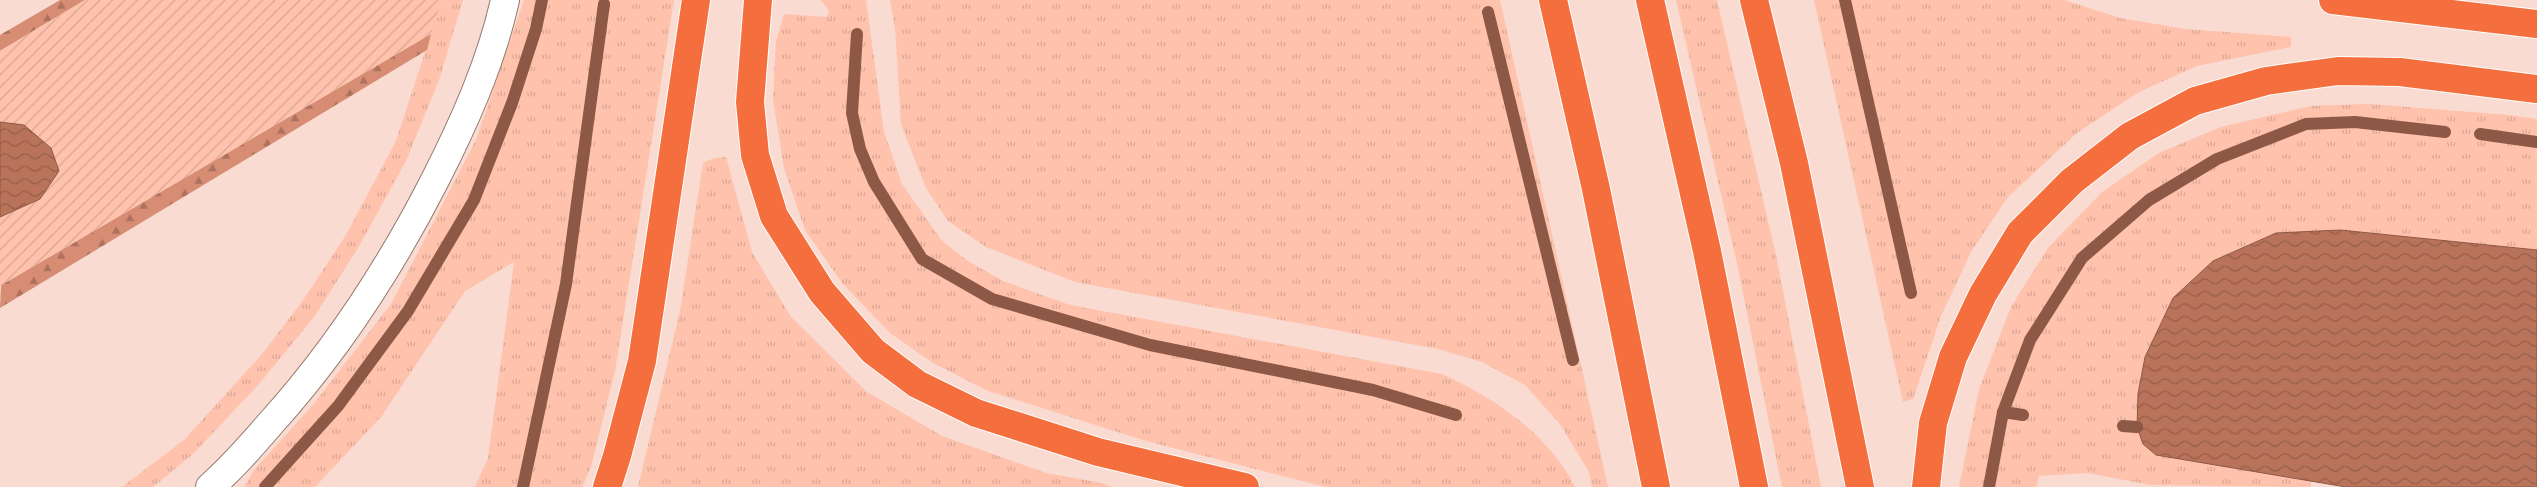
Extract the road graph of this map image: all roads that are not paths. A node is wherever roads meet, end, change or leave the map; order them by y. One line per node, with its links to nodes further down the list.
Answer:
1 (505, 0): 10 (street)
2 (696, 0): 11 (highway)
3 (758, 0): 12 (highway)
4 (1553, 0): 13 (highway)
5 (1650, 0): 14 (highway)
6 (1754, 0): 15 (highway)
7 (2333, 0): 8 (highway)
8 (2537, 24)
9 (2537, 89): 16 (highway)
10 (210, 487)
11 (607, 487)
12 (1244, 487)
13 (1656, 487)
14 (1754, 487)
15 (1860, 487)
16 (1926, 487)

